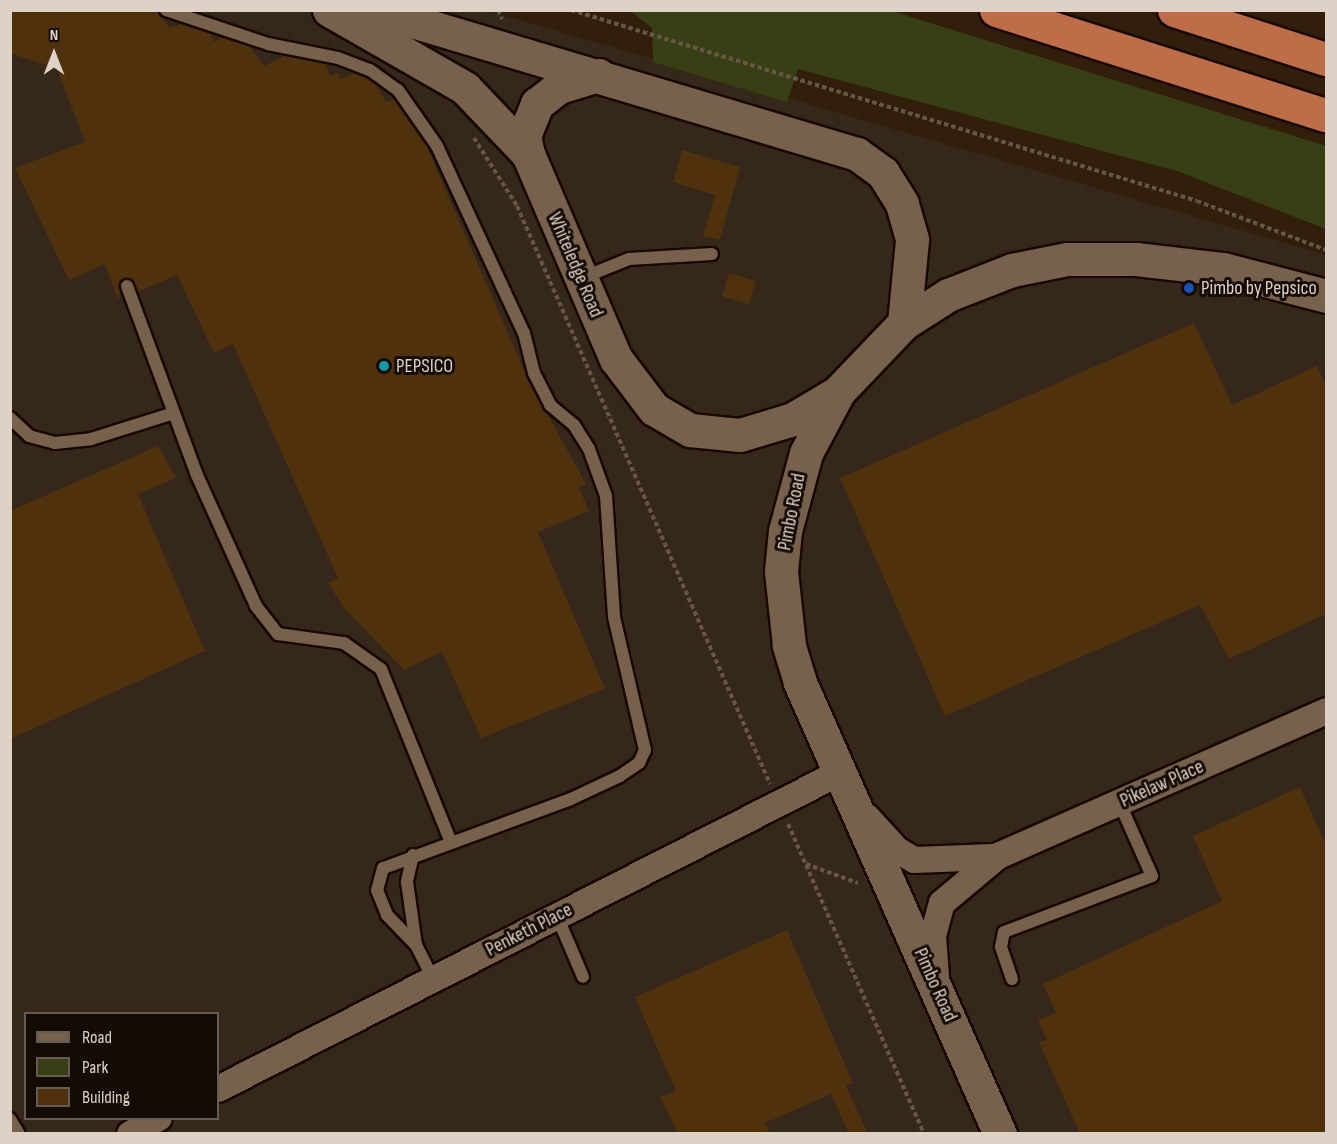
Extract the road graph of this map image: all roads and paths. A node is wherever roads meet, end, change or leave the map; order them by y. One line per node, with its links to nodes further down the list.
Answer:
1 (166, 10): 25 (lane)
2 (329, 10): 11 (street, Whiteledge Road)
3 (375, 10): 8 (street)
4 (571, 10): 12 (path)
5 (996, 10): 9 (highway)
6 (1174, 10): 7 (highway)
7 (1326, 59)
8 (598, 75): 11 (street); 17 (street)
9 (1326, 115)
10 (473, 129): 24 (path)
11 (528, 154): 14 (street, Whiteledge Road)
12 (1326, 250)
13 (712, 254): 14 (lane)
14 (581, 278): 18 (street, Whiteledge Road)
15 (127, 286): 19 (lane)
16 (1326, 296): 17 (street, Pimbo Road)
17 (904, 323): 18 (street, Pimbo Road)
18 (839, 391): 22 (street, Pimbo Road)
19 (174, 413): 20 (lane); 25 (lane)
20 (10, 418)
21 (1326, 711): 23 (street, Pikelaw Place)
22 (845, 782): 24 (street, Penketh Place); 27 (street, Pikelaw Place); 29 (street, Pimbo Road)
23 (1119, 802): 27 (street, Pikelaw Place); 34 (lane)
24 (779, 803): 28 (path); 30 (street, Penketh Place)
25 (451, 842): 26 (lane)
26 (413, 855): 31 (lane); 31 (lane)
27 (998, 856): 35 (street, Pikelaw Place)
28 (806, 863): 29 (path); 41 (path)
29 (893, 890): 35 (street, Pimbo Road)
30 (557, 916): 32 (lane); 33 (street, Penketh Place)
31 (416, 945): 33 (lane)
32 (583, 977)
33 (433, 979): 36 (street, Penketh Place)
34 (1012, 979)
35 (945, 1008): 42 (street, Pimbo Road)
36 (219, 1088)
37 (10, 1119): 39 (lane)
38 (157, 1120): 40 (street)
39 (19, 1134)
40 (130, 1134)
41 (924, 1134)
42 (1000, 1134)

